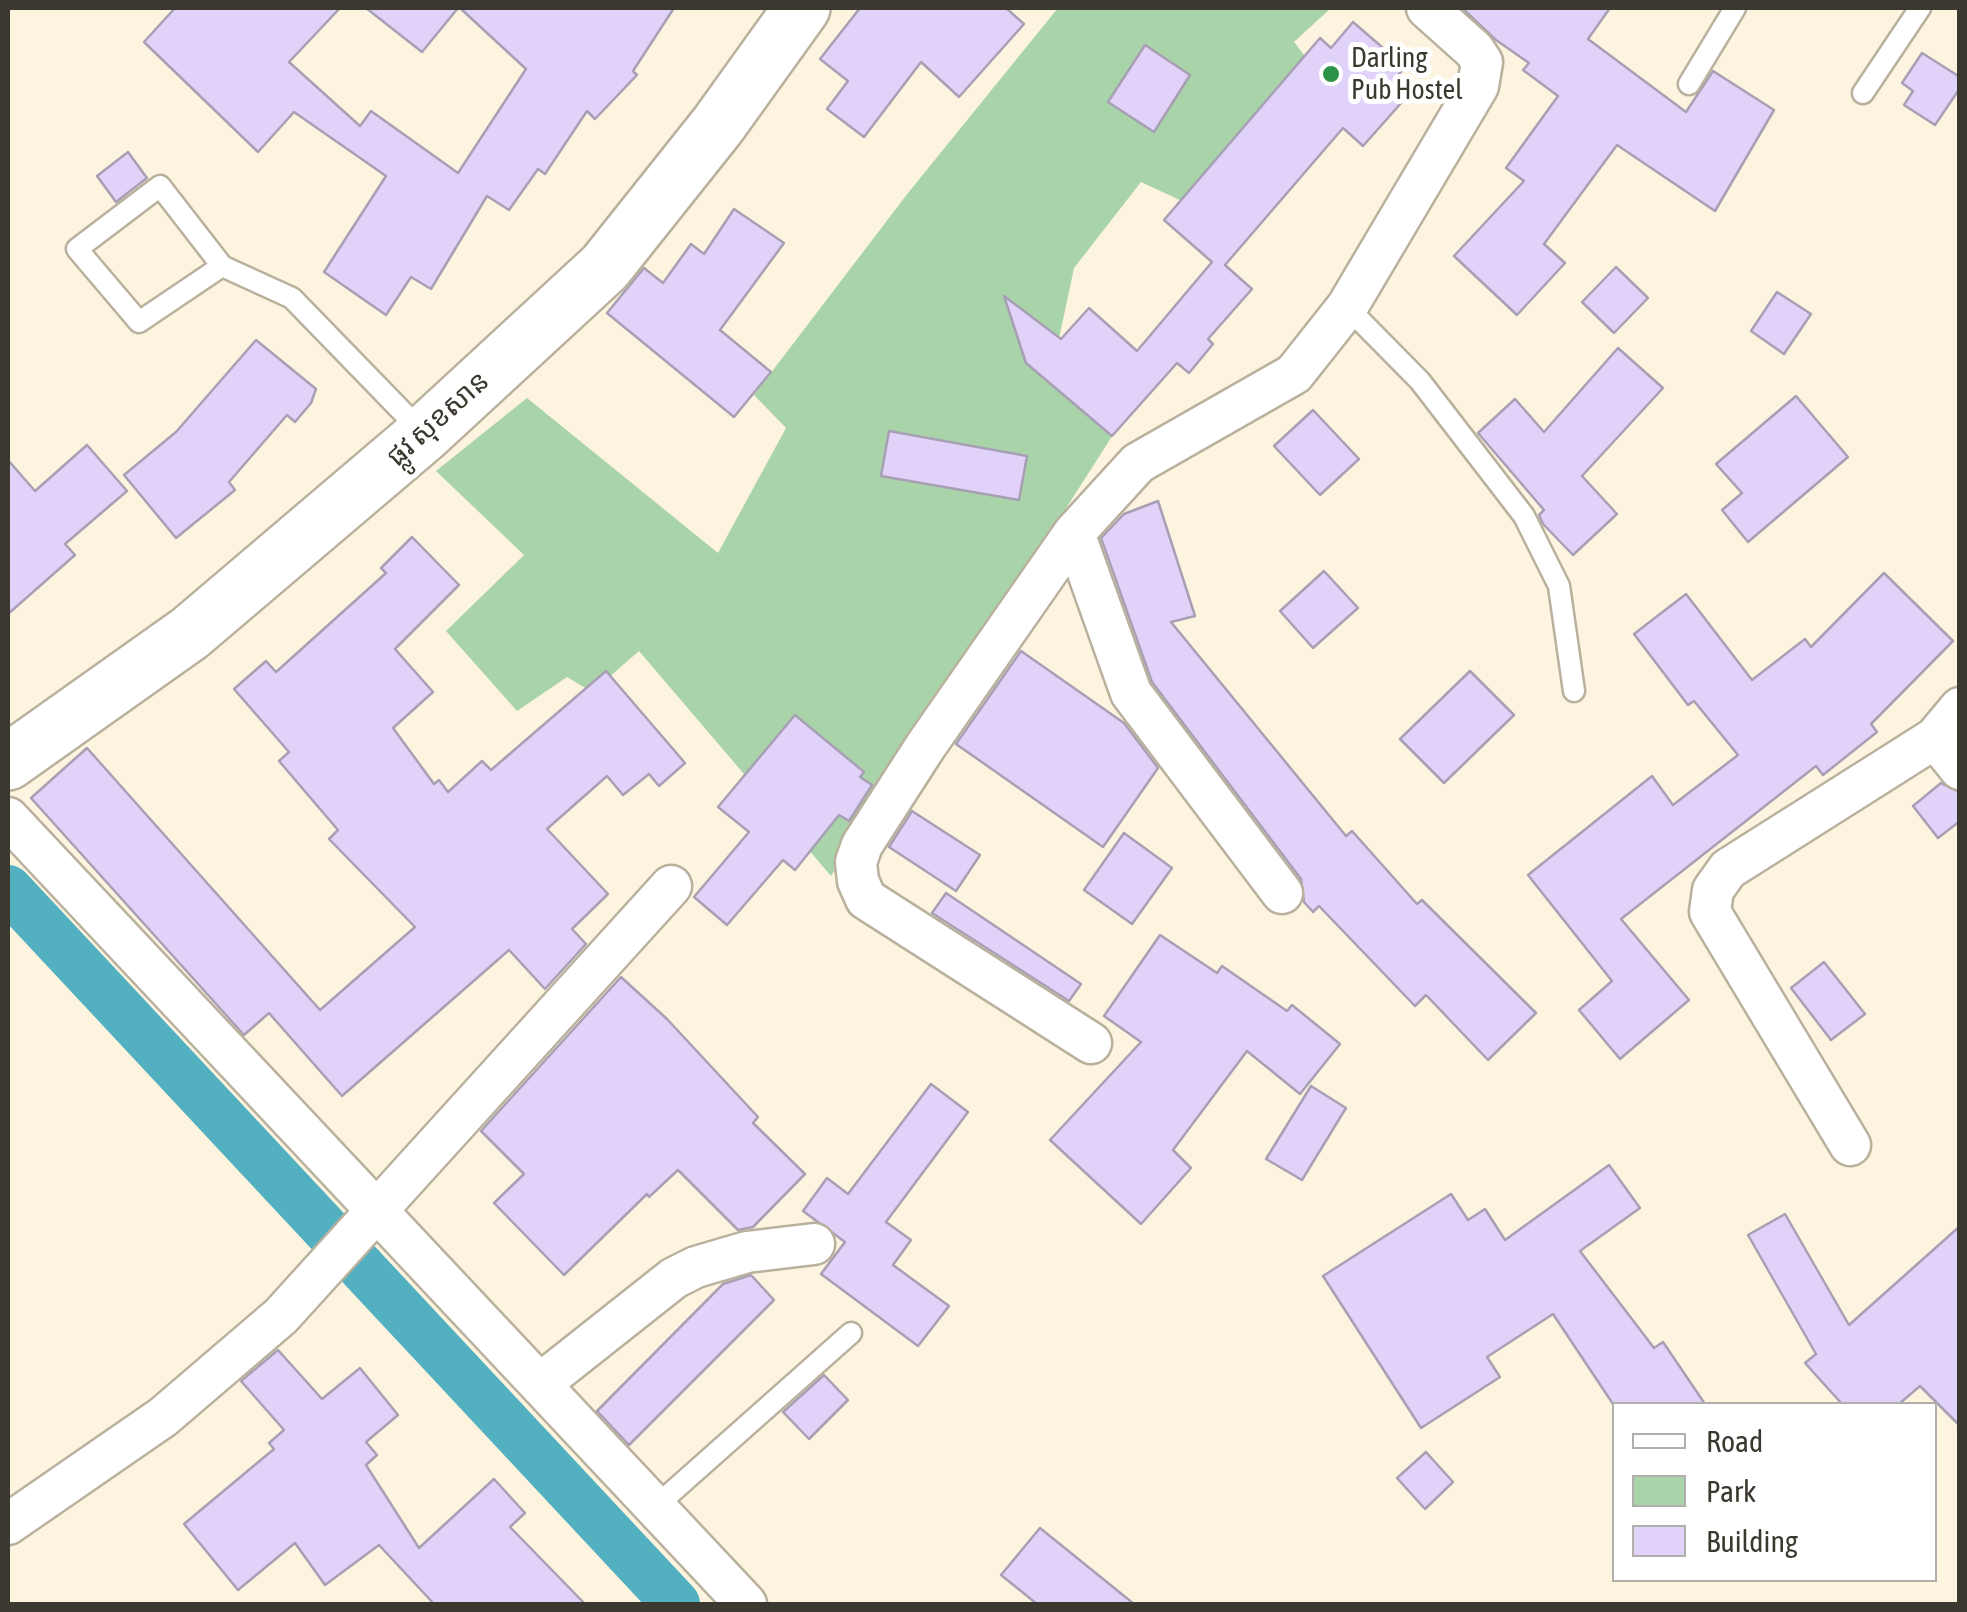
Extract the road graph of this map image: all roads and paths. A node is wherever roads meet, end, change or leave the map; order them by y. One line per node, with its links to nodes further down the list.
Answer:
1 (802, 8): 9 (street, ផ្លូវ សុខសាន)
2 (1427, 8): 8 (street)
3 (1736, 8): 5 (lane)
4 (1920, 8): 6 (lane)
5 (1689, 84)
6 (1864, 93)
7 (222, 266): 7 (lane); 9 (lane)
8 (1347, 307): 10 (street); 11 (lane)
9 (424, 434): 13 (street, ផ្លូវ សុខសាន)
10 (1074, 532): 16 (street); 17 (street)
11 (1574, 691)
12 (1951, 738): 18 (street)
13 (8, 762)
14 (8, 818): 19 (street)
15 (670, 886): 19 (street)
16 (1282, 893)
17 (1091, 1043)
18 (1850, 1145)
19 (371, 1220): 22 (street); 24 (street)
20 (814, 1244): 22 (street)
21 (852, 1333): 23 (lane)
22 (540, 1384): 23 (street)
23 (655, 1507): 25 (street)
24 (8, 1524)
25 (746, 1604)

